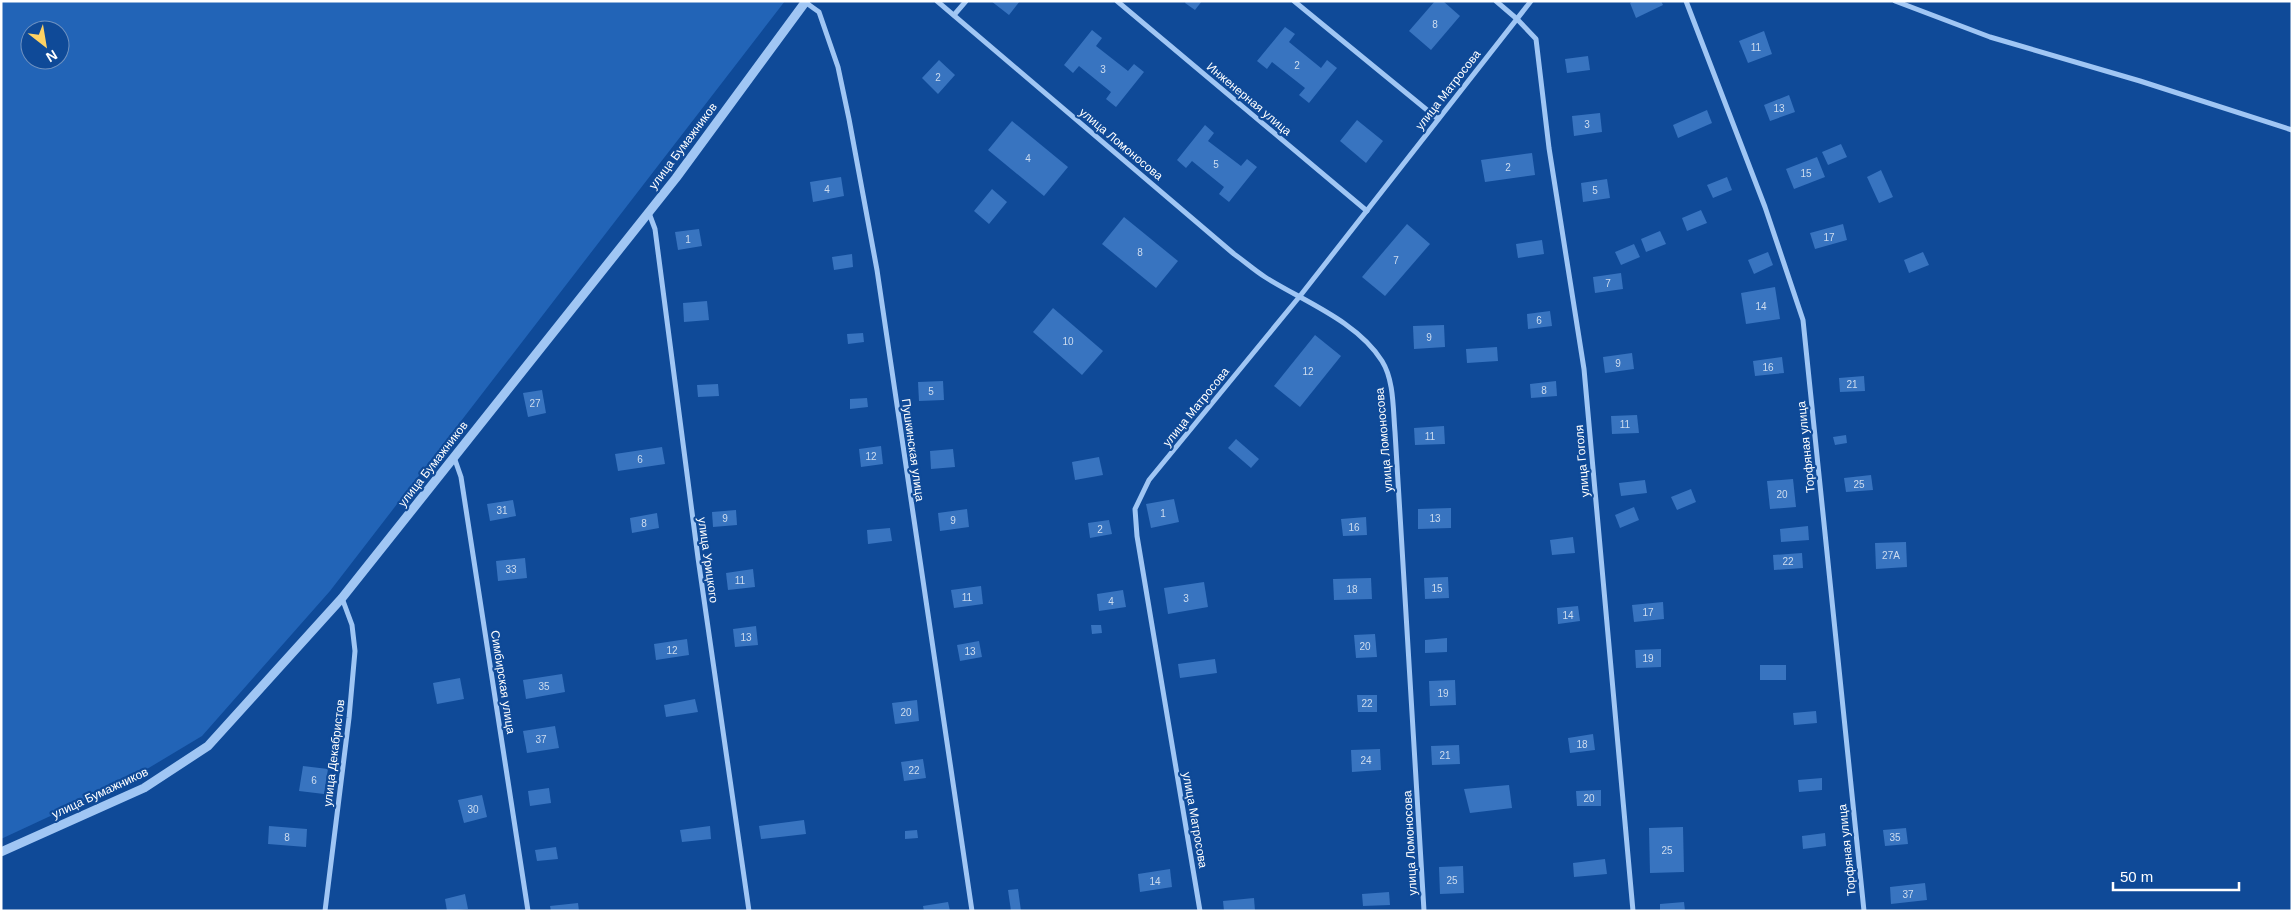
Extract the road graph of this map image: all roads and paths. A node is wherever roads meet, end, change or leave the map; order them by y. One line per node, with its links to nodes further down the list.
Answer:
1 (937, 1): 10 (street, улица Ломоносова)
2 (966, 1): 10 (street)
3 (1118, 1): 14 (street, Инженерная улица)
4 (1294, 1): 12 (street)
5 (1496, 1): 11 (street, улица Гоголя)
6 (1530, 1): 11 (street, улица Матросова)
7 (1686, 1): 27 (street, Торфяная улица)
8 (1895, 1): 13 (street)
9 (806, 2): 15 (street, улица Бумажников); 23 (street, Пушкинская улица)
10 (954, 15): 16 (street, улица Ломоносова)
11 (1517, 19): 12 (street, улица Матросова); 26 (street, улица Гоголя)
12 (1438, 119): 14 (street, улица Матросова)
13 (2292, 130)
14 (1367, 211): 16 (street, улица Матросова)
15 (648, 212): 17 (street, улица Бумажников); 22 (street, улица Урицкого)
16 (1300, 296): 24 (street, улица Матросова); 25 (street, улица Ломоносова)
17 (454, 457): 18 (street, улица Бумажников); 21 (street, Симбирская улица)
18 (342, 598): 19 (street, улица Бумажников); 20 (street, улица Декабристов)
19 (1, 852)
20 (325, 911)
21 (528, 911)
22 (749, 911)
23 (972, 911)
24 (1200, 911)
25 (1424, 911)
26 (1633, 911)
27 (1864, 911)

